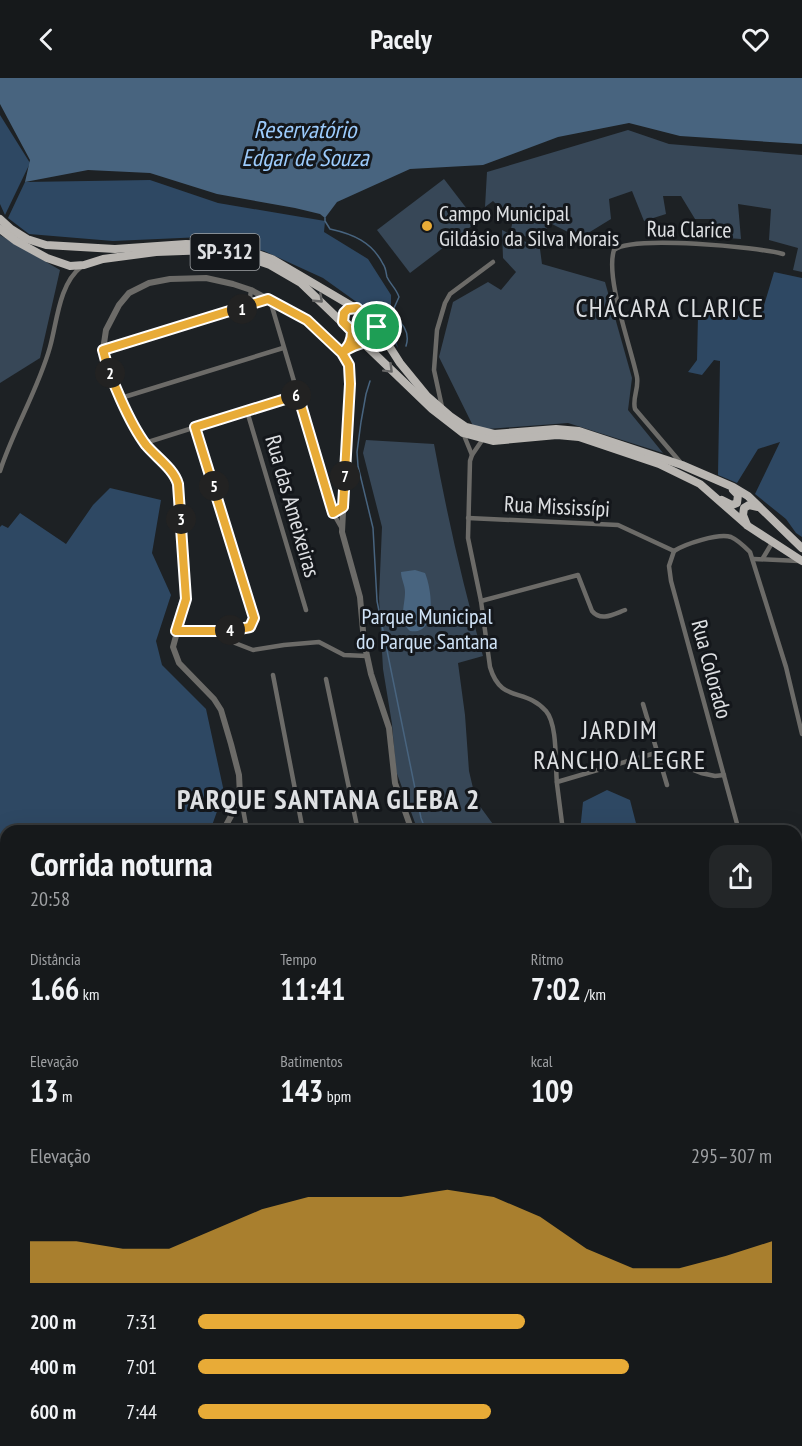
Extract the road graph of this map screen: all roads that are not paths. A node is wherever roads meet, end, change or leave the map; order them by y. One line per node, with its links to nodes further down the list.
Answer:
1 (0, 219): 3 (main road, SP-312)
2 (0, 229): 7 (main road, SP-312)
3 (68, 247): 4 (main road, SP-312); 7 (main road)
4 (84, 248): 8 (main road); 13 (main road, SP-312)
5 (783, 254): 31 (street, Rua Clarice)
6 (493, 262): 24 (street)
7 (64, 264): 8 (main road, SP-312); 9 (street)
8 (85, 265): 9 (street); 14 (main road, SP-312, one-way to 14)
9 (70, 280): 32 (street)
10 (251, 290): 11 (street); 12 (street); 20 (street)
11 (269, 300): 12 (street); 19 (street); 21 (street)
12 (249, 306): 20 (street)
13 (357, 308): 14 (main road); 15 (main road, SP-312)
14 (343, 322): 16 (main road, SP-312)
15 (377, 327): 17 (main road); 24 (main road, SP-312)
16 (352, 331): 17 (main road, SP-312); 18 (street)
17 (364, 343): 18 (street); 27 (main road, SP-312, one-way to 27)
18 (349, 346): 21 (street)
19 (283, 348): 22 (street); 23 (street)
20 (103, 350): 23 (street)
21 (342, 353): 35 (street)
22 (298, 395): 25 (street); 37 (street)
23 (121, 398): 29 (street)
24 (442, 410): 31 (main road, SP-312)
25 (248, 411): 26 (street); 48 (street, Rua das Ameixeiras)
26 (195, 427): 29 (street); 50 (street)
27 (463, 433): 28 (main road, SP-312); 30 (street)
28 (483, 439): 30 (street); 34 (main road, SP-312)
29 (145, 443): 50 (street)
30 (472, 455): 38 (street)
31 (682, 465): 33 (main road, SP-312)
32 (0, 471)
33 (725, 483): 34 (main road); 36 (main road, SP-312)
34 (718, 498): 39 (main road, SP-312)
35 (343, 507): 37 (street); 40 (street)
36 (762, 509): 39 (main road); 42 (main road, SP-312)
37 (333, 513): 40 (street)
38 (468, 518): 43 (street, Rua Mississípi); 47 (street)
39 (748, 526): 41 (main road, SP-312)
40 (341, 527): 52 (street)
41 (772, 543): 44 (street); 46 (main road, SP-312)
42 (802, 548)
43 (674, 550): 45 (street); 58 (street, Rua Colorado)
44 (763, 558): 45 (street); 46 (street)
45 (754, 559): 56 (street)
46 (802, 561)
47 (481, 601): 49 (street); 59 (street)
48 (306, 610)
49 (626, 610)
50 (176, 631): 61 (street)
51 (235, 644): 52 (street)
52 (367, 656): 66 (street)
53 (273, 675): 64 (street)
54 (327, 680): 65 (street)
55 (643, 704): 57 (street)
56 (802, 734)
57 (659, 756): 58 (street); 59 (street); 60 (street)
58 (724, 775): 68 (street, Rua Colorado)
59 (557, 782): 67 (street)
60 (667, 785)
61 (240, 795): 62 (street); 63 (street)
62 (226, 825)
63 (246, 825)
64 (302, 825)
65 (357, 825)
66 (410, 825)
67 (562, 825)
68 (737, 825)

